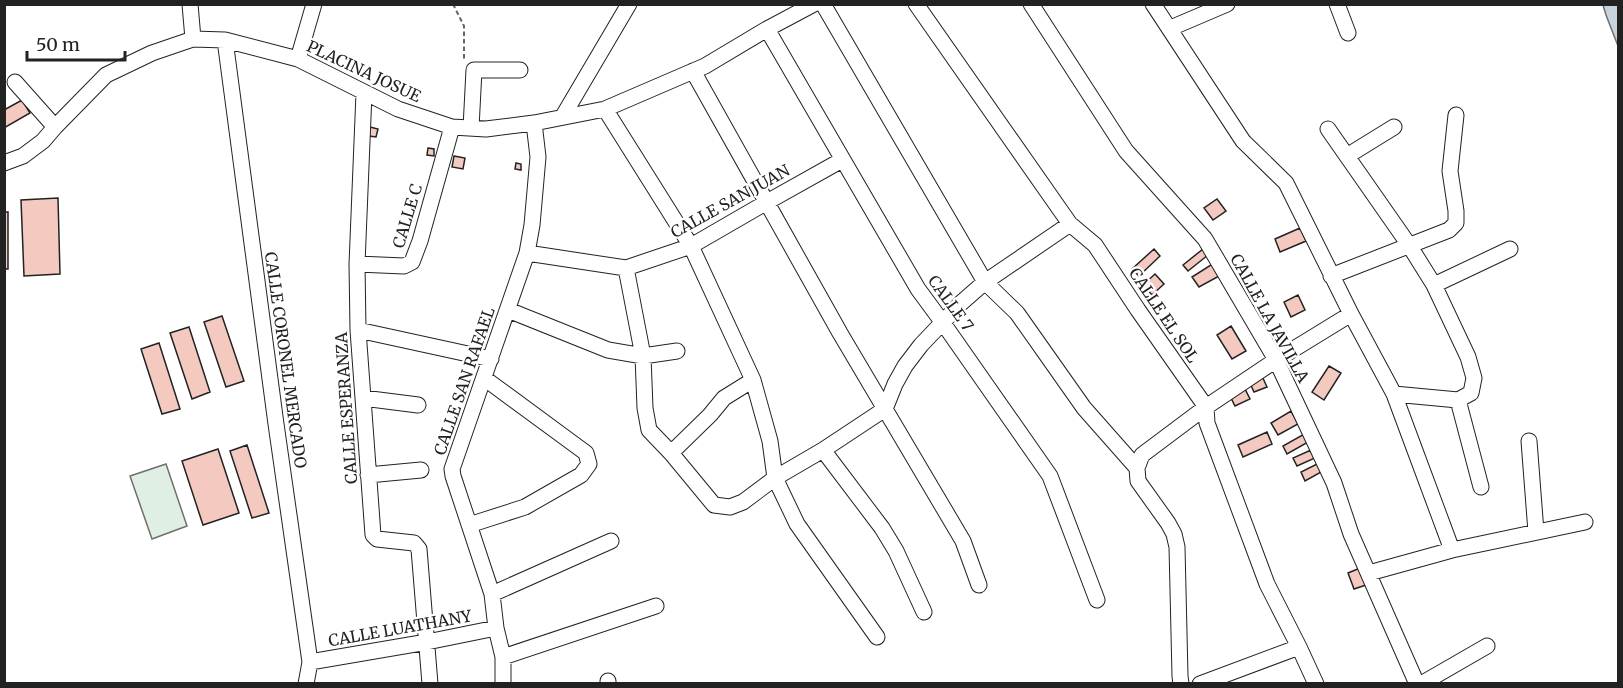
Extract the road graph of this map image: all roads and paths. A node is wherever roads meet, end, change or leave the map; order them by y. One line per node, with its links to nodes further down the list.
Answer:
1 (190, 4): 14 (street)
2 (314, 4): 16 (street)
3 (629, 4): 23 (street)
4 (814, 4): 12 (street, PLACINA JOSUE)
5 (823, 4): 42 (street)
6 (916, 4): 34 (street, CALLE EL SOL)
7 (1031, 4): 51 (street, CALLE LA JAVILLA)
8 (1153, 4): 11 (street)
9 (1227, 4): 11 (street)
10 (1337, 4): 13 (street)
11 (1169, 27): 41 (street)
12 (767, 29): 18 (street, PLACINA JOSUE); 31 (street, CALLE 7)
13 (1348, 33)
14 (193, 39): 15 (street, PLACINA JOSUE); 25 (street, PLACINA JOSUE)
15 (225, 40): 16 (street, PLACINA JOSUE); 85 (street, CALLE CORONEL MERCADO)
16 (298, 59): 20 (street, PLACINA JOSUE)
17 (520, 70): 28 (street)
18 (693, 71): 21 (street, PLACINA JOSUE); 33 (street)
19 (15, 82): 25 (street)
20 (364, 93): 26 (street, PLACINA JOSUE); 39 (street, CALLE ESPERANZA)
21 (605, 109): 23 (street, PLACINA JOSUE); 36 (street)
22 (1455, 115): 35 (street)
23 (563, 116): 24 (street, PLACINA JOSUE)
24 (534, 123): 28 (street, PLACINA JOSUE); 38 (street, CALLE SAN RAFAEL)
25 (55, 127): 32 (street, PLACINA JOSUE)
26 (452, 127): 28 (street, PLACINA JOSUE); 39 (street, CALLE C)
27 (1394, 127): 30 (street)
28 (471, 128)
29 (1328, 129): 30 (street)
30 (1347, 156): 35 (street)
31 (842, 160): 33 (street, CALLE SAN JUAN); 46 (street, CALLE 7)
32 (4, 163)
33 (767, 202): 36 (street, CALLE SAN JUAN); 59 (street)
34 (1070, 224): 42 (street); 58 (street, CALLE EL SOL)
35 (1409, 245): 41 (street); 43 (street)
36 (692, 246): 40 (street, CALLE SAN JUAN); 53 (street)
37 (1510, 249): 43 (street)
38 (527, 253): 40 (street, CALLE SAN JUAN); 44 (street, CALLE SAN RAFAEL)
39 (357, 264): 47 (street, CALLE ESPERANZA)
40 (626, 268): 49 (street)
41 (1331, 276): 45 (street)
42 (985, 282): 46 (street); 63 (street)
43 (1434, 285): 56 (street)
44 (508, 310): 49 (street); 50 (street, CALLE SAN RAFAEL)
45 (1351, 314): 51 (street); 54 (street)
46 (944, 323): 59 (street); 76 (street, CALLE 7)
47 (358, 330): 50 (street); 55 (street, CALLE ESPERANZA)
48 (677, 351): 49 (street)
49 (643, 356): 62 (street)
50 (491, 359): 52 (street, CALLE SAN RAFAEL)
51 (1276, 360): 58 (street); 73 (street, CALLE LA JAVILLA)
52 (483, 378): 69 (street, CALLE SAN RAFAEL); 69 (street)
53 (753, 380): 62 (street); 66 (street)
54 (1394, 394): 56 (street); 72 (street)
55 (363, 398): 57 (street); 65 (street, CALLE ESPERANZA)
56 (1458, 400): 67 (street)
57 (418, 405)
58 (1206, 407): 63 (street); 83 (street, CALLE EL SOL)
59 (885, 409): 61 (street); 74 (street)
60 (1529, 441): 70 (street)
61 (822, 450): 66 (street); 78 (street)
62 (671, 453): 66 (street)
63 (1137, 468): 89 (street)
64 (421, 470): 65 (street)
65 (368, 475): 81 (street, CALLE ESPERANZA)
66 (775, 478): 80 (street)
67 (1480, 487)
68 (1585, 522): 70 (street)
69 (470, 525): 75 (street, CALLE SAN RAFAEL)
70 (1536, 532): 72 (street)
71 (611, 541): 75 (street)
72 (1452, 550): 73 (street)
73 (1369, 573): 92 (street, CALLE LA JAVILLA)
74 (979, 585)
75 (492, 594): 79 (street, CALLE SAN RAFAEL)
76 (1097, 600)
77 (656, 606): 84 (street)
78 (924, 612)
79 (496, 628): 81 (street, CALLE LUATHANY); 84 (street, CALLE SAN RAFAEL)
80 (877, 637)
81 (427, 642): 85 (street, CALLE LUATHANY); 87 (street, CALLE ESPERANZA)
82 (1487, 645): 92 (street)
83 (1299, 647): 90 (street); 91 (street, CALLE EL SOL)
84 (503, 657): 88 (street, CALLE SAN RAFAEL)
85 (310, 662): 86 (street, CALLE CORONEL MERCADO)
86 (306, 684)
87 (430, 684)
88 (503, 684)
89 (1181, 684)
90 (1200, 684)
91 (1316, 684)
92 (1419, 684)

